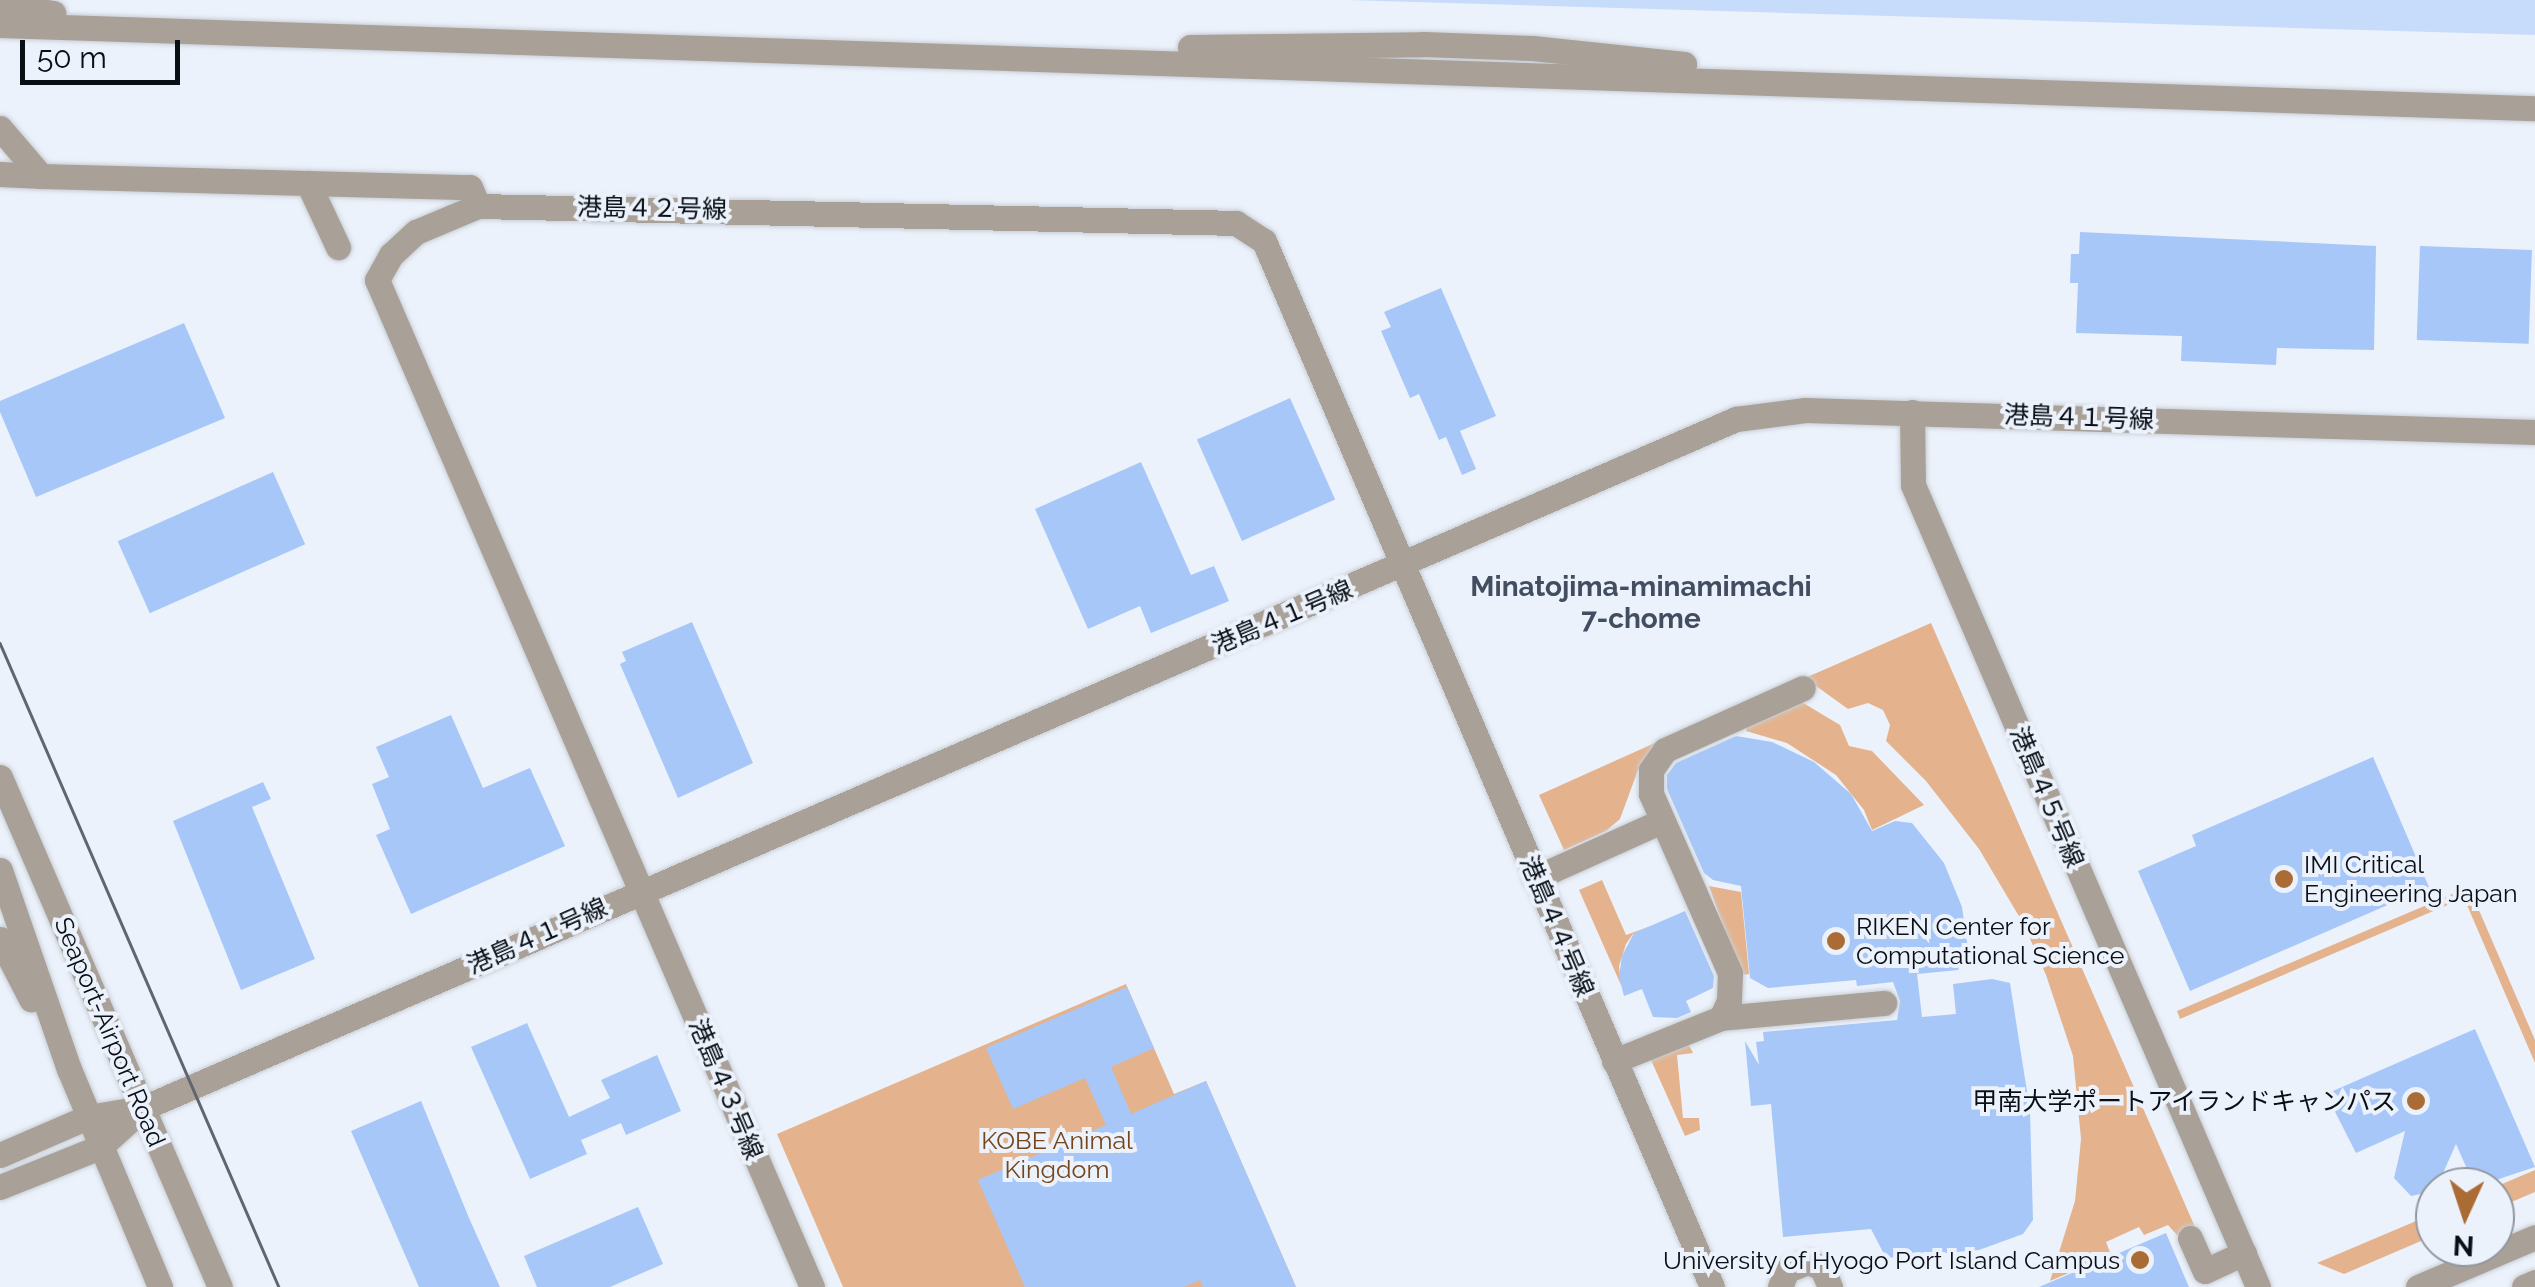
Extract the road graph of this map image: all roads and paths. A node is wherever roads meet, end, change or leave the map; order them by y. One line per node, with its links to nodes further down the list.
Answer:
1 (0, 5): 3 (street)
2 (0, 25): 3 (street)
3 (182, 32): 4 (street)
4 (2535, 108)
5 (0, 128): 7 (street)
6 (0, 174): 7 (street)
7 (41, 176): 8 (street)
8 (308, 183): 9 (street); 10 (street)
9 (478, 206): 13 (street, 港島４２号線); 19 (street, 港島４２号線)
10 (338, 248)
11 (1912, 412): 12 (street, 港島４１号線); 13 (street, 港島４１号線); 32 (street, 港島４５号線)
12 (2535, 432)
13 (1404, 564): 18 (street, 港島４４号線); 19 (street, 港島４１号線)
14 (1803, 688): 16 (street)
15 (0, 778): 25 (street, Seaport-Airport Road)
16 (1662, 821): 18 (street); 22 (street)
17 (0, 870): 24 (street, Seaport-Airport Road)
18 (1535, 878): 23 (street, 港島４４号線)
19 (641, 891): 25 (street, 港島４１号線); 36 (street, 港島４３号線)
20 (0, 939): 24 (street)
21 (1884, 1003): 22 (street)
22 (1722, 1018): 23 (street)
23 (1614, 1061): 37 (street, 港島４４号線)
24 (68, 1070): 26 (street, Seaport-Airport Road)
25 (143, 1108): 26 (street, 港島４１号線); 27 (street); 35 (street, Seaport-Airport Road)
26 (88, 1117): 27 (street, Seaport-Airport Road); 28 (street, 港島４１号線)
27 (100, 1148): 29 (street); 34 (street, Seaport-Airport Road)
28 (0, 1155)
29 (0, 1187)
30 (2535, 1237): 41 (street)
31 (2190, 1238): 32 (street)
32 (2244, 1253): 40 (street, 港島４５号線)
33 (2535, 1282): 42 (street)
34 (160, 1287)
35 (220, 1287)
36 (812, 1287)
37 (1712, 1287)
38 (1780, 1287): 39 (street)
39 (1830, 1287)
40 (2258, 1287)
41 (2418, 1287)
42 (2524, 1287)

